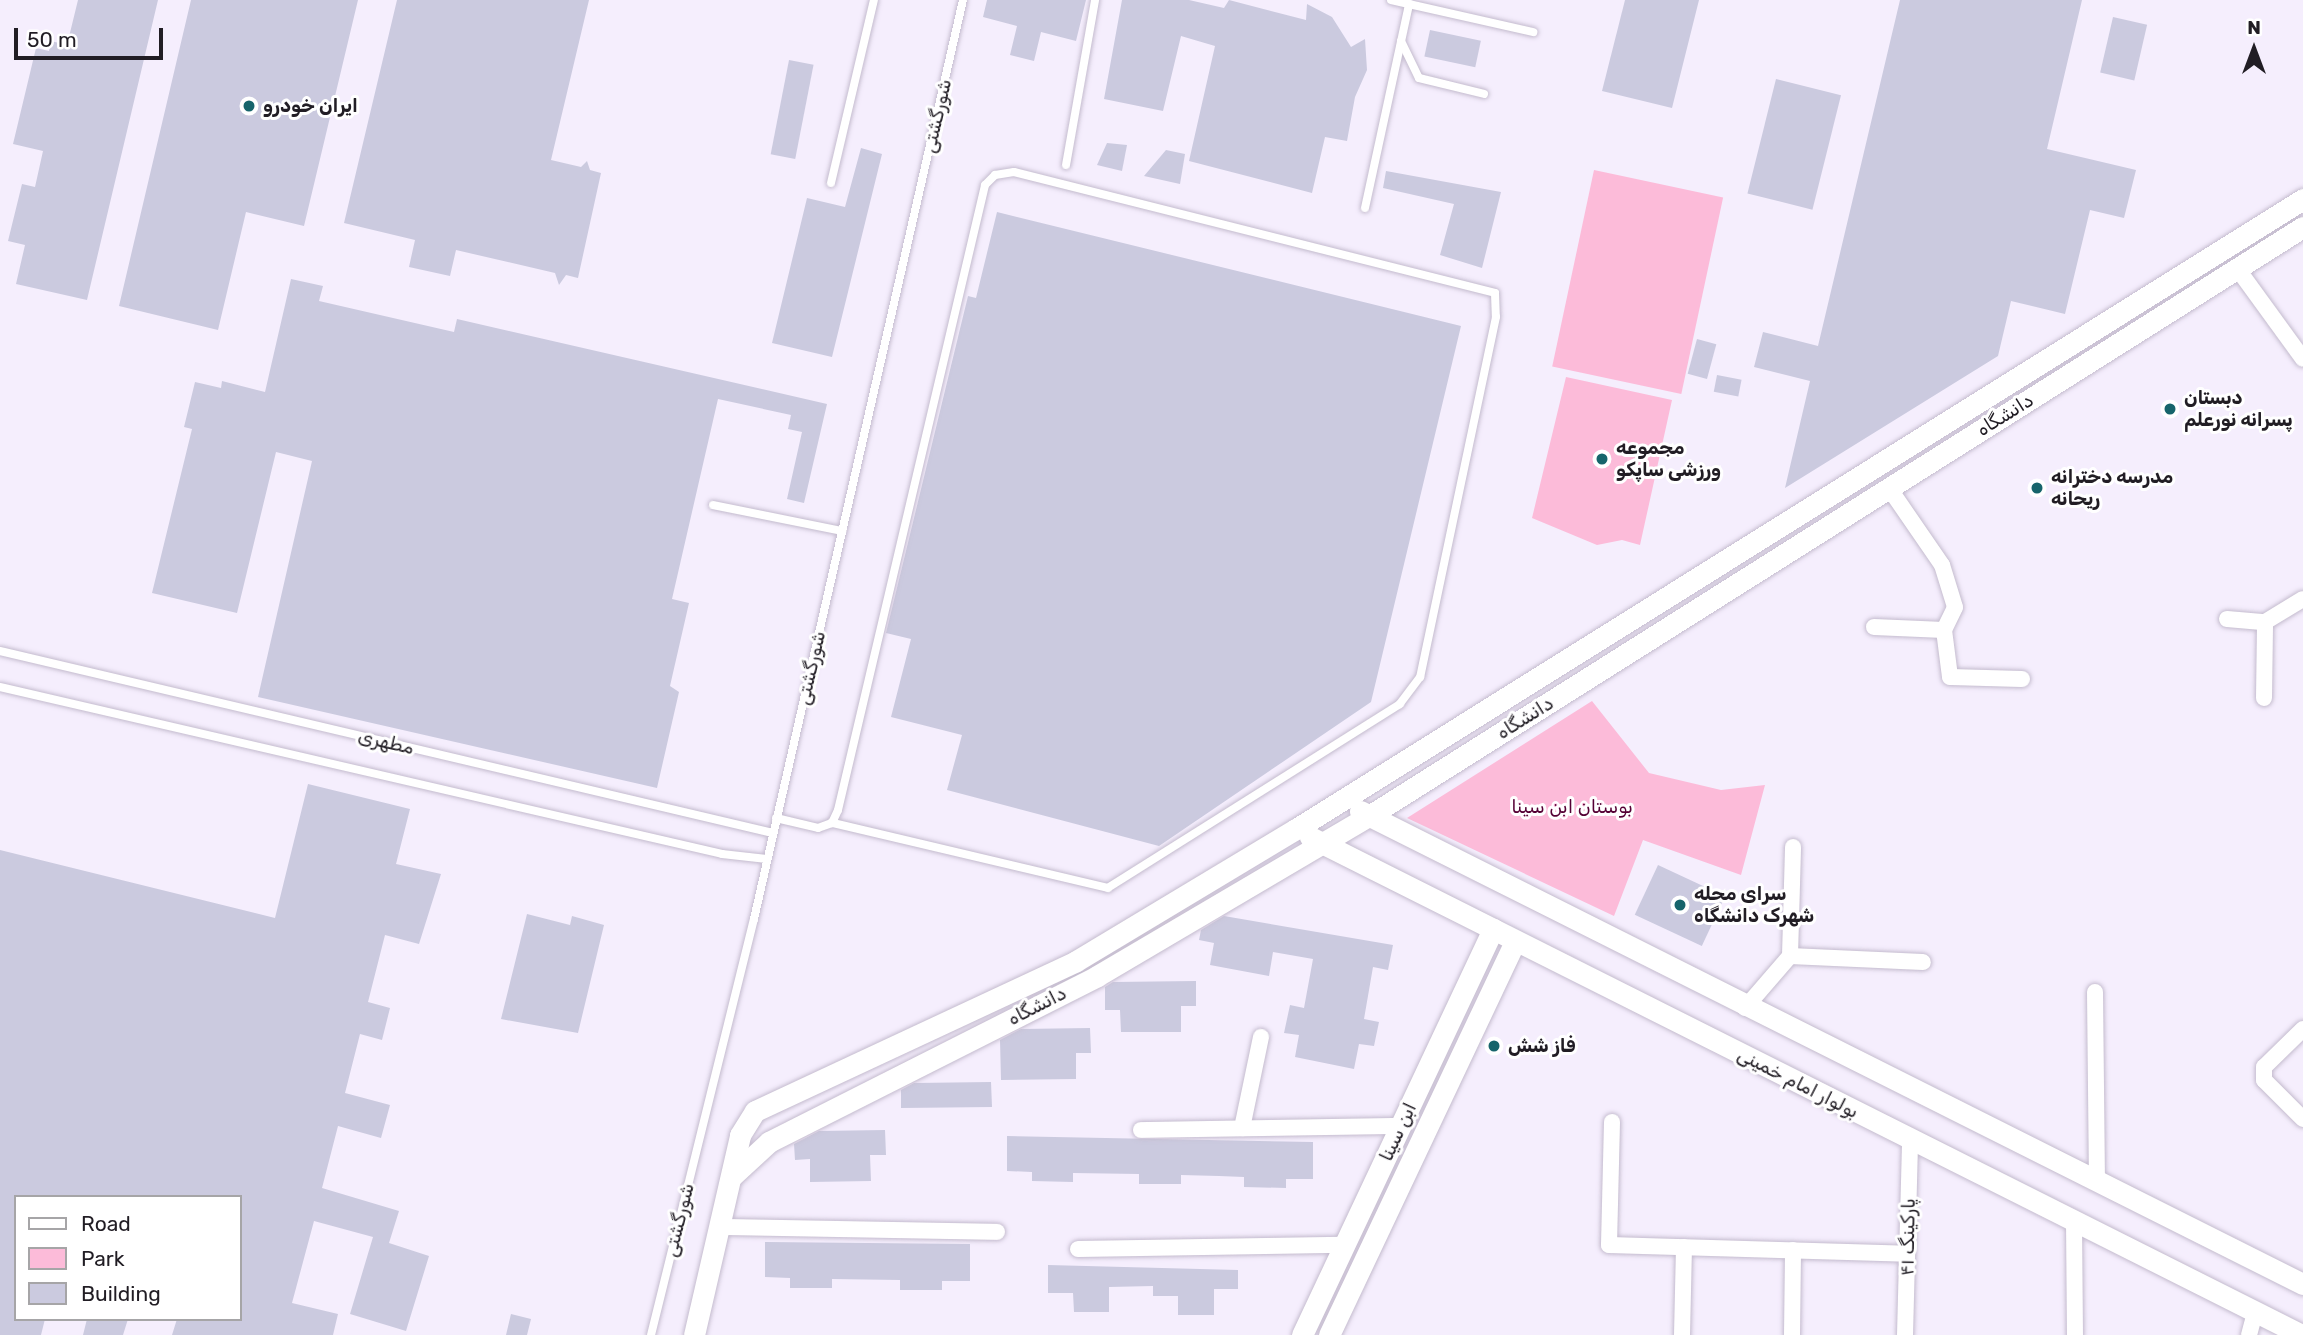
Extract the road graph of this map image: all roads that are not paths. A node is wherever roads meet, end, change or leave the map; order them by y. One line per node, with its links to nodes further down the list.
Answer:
1 (874, 0): 10 (lane)
2 (963, 0): 18 (lane, شورگشتی)
3 (1094, 0): 9 (lane)
4 (1393, 0): 5 (lane)
5 (1409, 4): 6 (lane); 7 (lane)
6 (1533, 32)
7 (1401, 41): 8 (lane); 12 (lane)
8 (1484, 93)
9 (1066, 165)
10 (831, 183)
11 (2303, 199): 28 (street, دانشگاه)
12 (1365, 208)
13 (2303, 227): 14 (street, دانشگاه)
14 (2237, 268): 15 (street); 16 (street, دانشگاه)
15 (2303, 359)
16 (1889, 488): 23 (street); 29 (street, دانشگاه)
17 (713, 505): 18 (lane)
18 (842, 531): 30 (lane, شورگشتی)
19 (2303, 599): 21 (street)
20 (2227, 619): 21 (street)
21 (2265, 622): 27 (street)
22 (1874, 626): 23 (street)
23 (1944, 630): 25 (street)
24 (0, 651): 33 (lane, مطهری)
25 (2022, 679)
26 (0, 687): 36 (lane, مطهری)
27 (2264, 698)
28 (1344, 800): 29 (street); 32 (street, دانشگاه)
29 (1369, 816): 34 (street, دانشگاه); 42 (street)
30 (776, 818): 31 (lane); 33 (lane, شورگشتی)
31 (832, 822): 31 (lane)
32 (1297, 830): 34 (street, بولوار امام خمینی); 51 (street, دانشگاه)
33 (773, 833): 36 (lane, شورگشتی)
34 (1319, 842): 37 (street, بولوار امام خمینی); 51 (street, دانشگاه)
35 (1793, 847): 39 (street)
36 (767, 859): 63 (lane, شورگشتی)
37 (1493, 929): 38 (street, بولوار امام خمینی); 47 (street, ابن سینا)
38 (1515, 941): 50 (street, بولوار امام خمینی); 66 (street, ابن سینا)
39 (1790, 956): 40 (street); 42 (street)
40 (1923, 962)
41 (2095, 992): 52 (street)
42 (1745, 1008): 52 (street)
43 (2303, 1029): 45 (street)
44 (1261, 1037): 48 (street)
45 (2303, 1119)
46 (1612, 1122): 57 (street)
47 (1400, 1126): 48 (street); 56 (street, ابن سینا)
48 (1242, 1128): 49 (street)
49 (1141, 1130)
50 (1910, 1139): 53 (street, بولوار امام خمینی); 60 (street, پارکینگ ۴۱)
51 (731, 1177): 54 (street)
52 (2097, 1182): 61 (street)
53 (2074, 1221): 62 (street, بولوار امام خمینی); 70 (street)
54 (720, 1227): 55 (street); 64 (street)
55 (997, 1232)
56 (1344, 1245): 58 (street); 65 (street, ابن سینا)
57 (1684, 1247): 59 (street); 67 (street)
58 (1078, 1249)
59 (1793, 1250): 60 (street); 68 (street)
60 (1908, 1254): 69 (street, پارکینگ ۴۱)
61 (2303, 1284)
62 (2255, 1312): 71 (street); 72 (street, بولوار امام خمینی)
63 (651, 1335)
64 (695, 1335)
65 (1302, 1335)
66 (1329, 1335)
67 (1682, 1335)
68 (1792, 1335)
69 (1905, 1335)
70 (2075, 1335)
71 (2249, 1335)
72 (2302, 1335)

